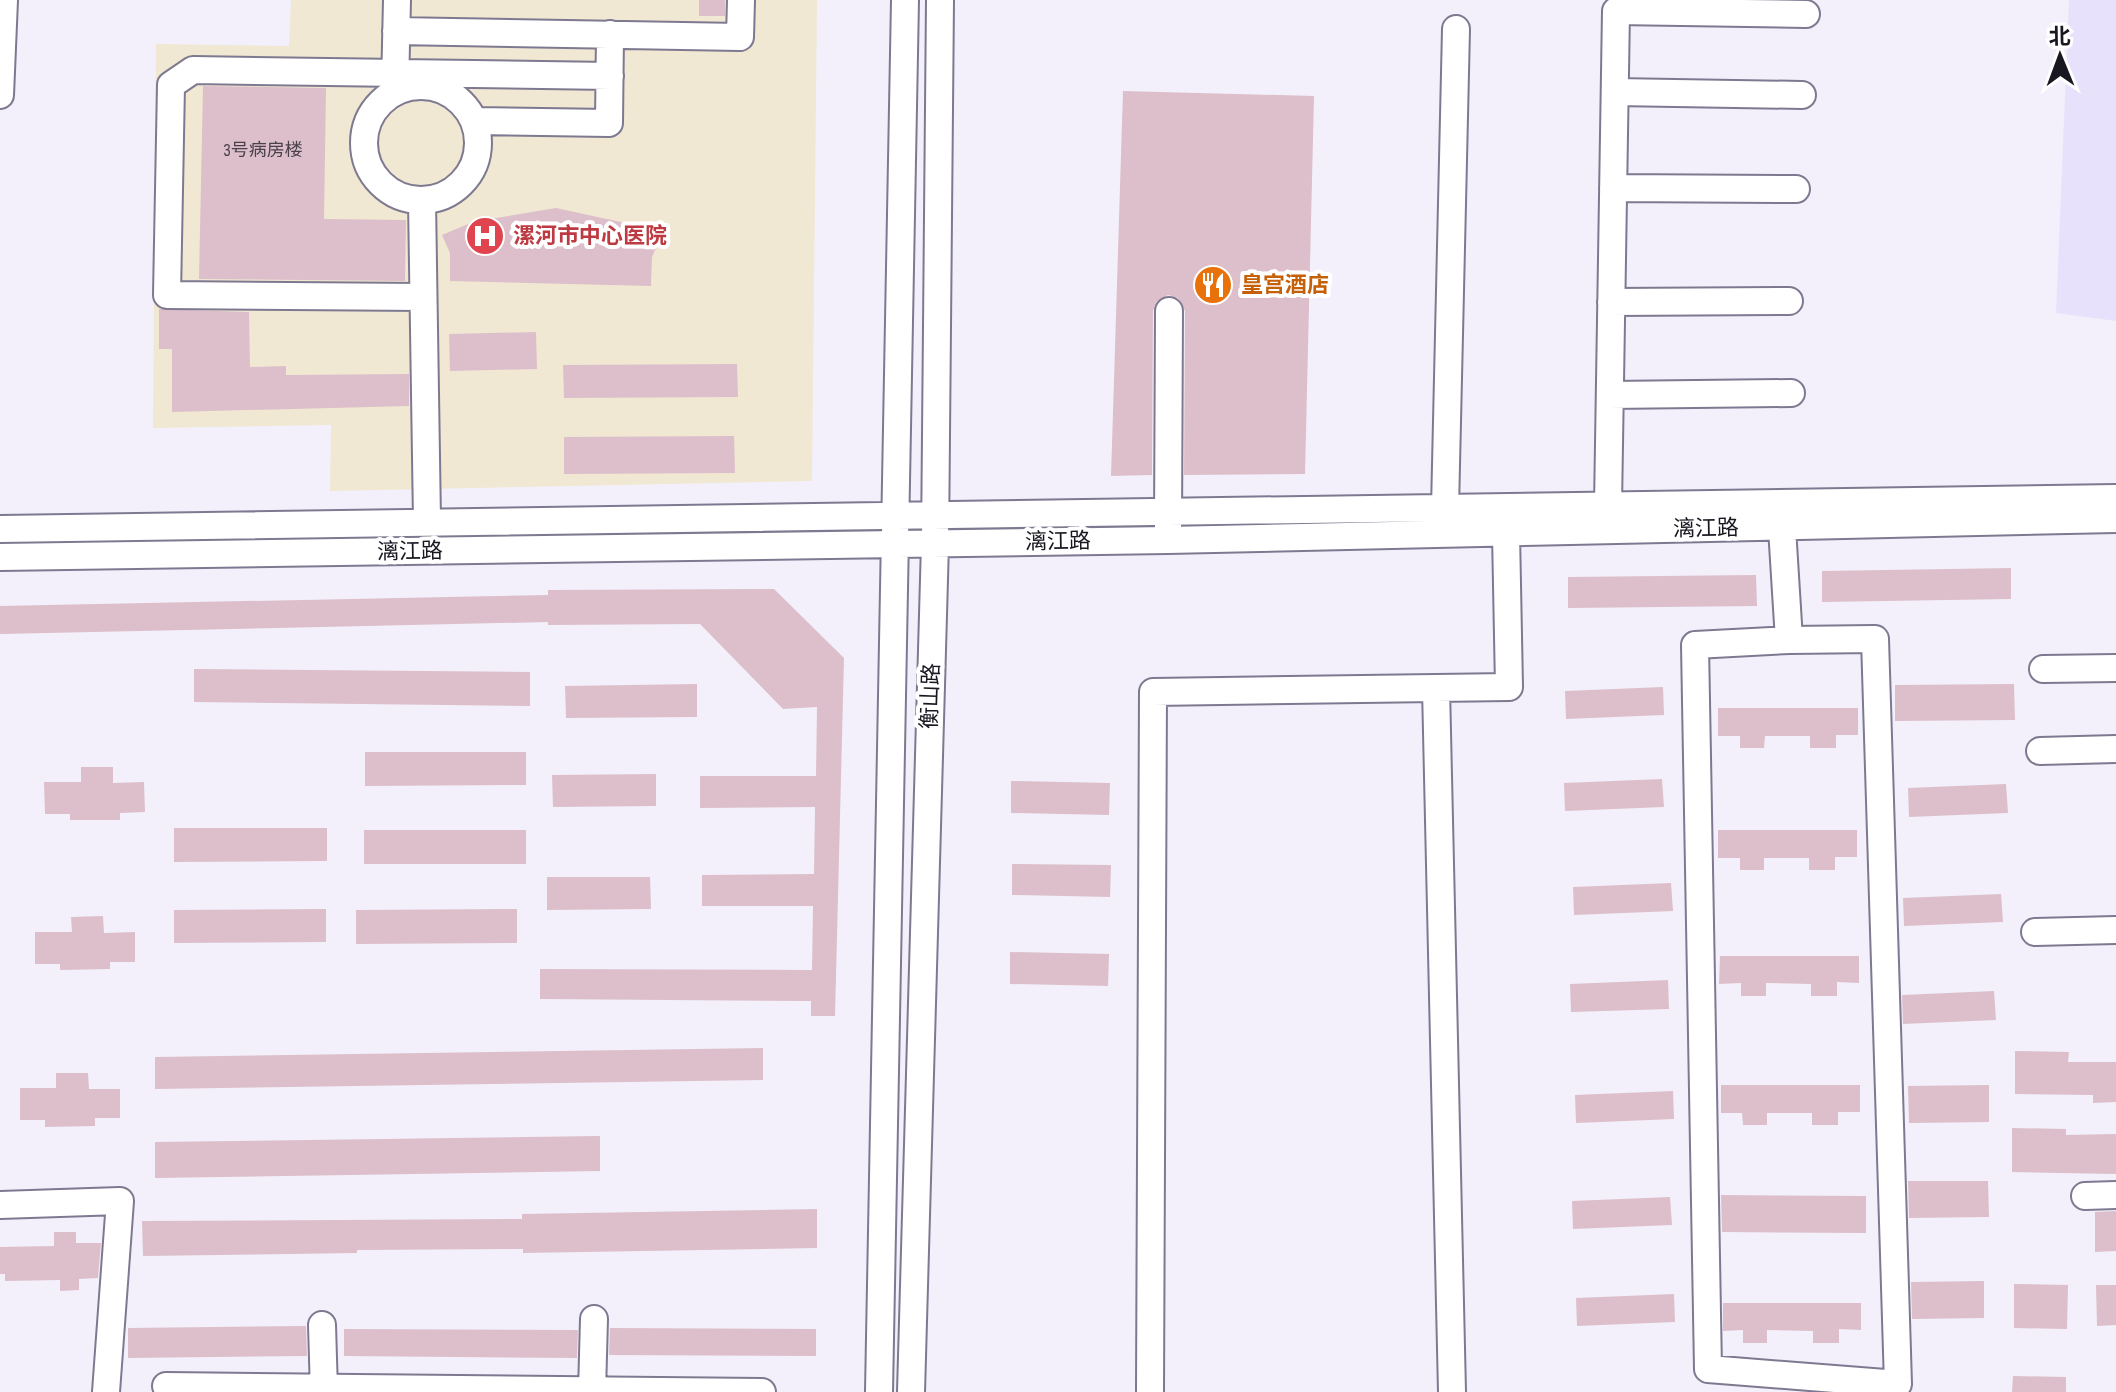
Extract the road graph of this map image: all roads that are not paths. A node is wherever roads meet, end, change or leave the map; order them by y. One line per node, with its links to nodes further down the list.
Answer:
1 (4, 0): 13 (street)
2 (397, 0): 8 (street)
3 (741, 0): 9 (street)
4 (905, 0): 29 (street, 衡山路)
5 (940, 0): 30 (street, 衡山路)
6 (1806, 14): 12 (street)
7 (1456, 29): 27 (street)
8 (396, 31): 9 (street); 11 (street)
9 (610, 34): 10 (street)
10 (610, 76): 11 (street); 15 (street)
11 (395, 82): 15 (street); 18 (street); 19 (street)
12 (1615, 92): 14 (street); 16 (street)
13 (0, 95)
14 (1802, 95)
15 (475, 121): 18 (street)
16 (1613, 188): 17 (street); 21 (street)
17 (1796, 189)
18 (422, 201): 19 (street)
19 (423, 297): 33 (street)
20 (1789, 301): 21 (street)
21 (1611, 302): 24 (street)
22 (1169, 311): 28 (street)
23 (1791, 393): 24 (street)
24 (1610, 395): 26 (street)
25 (2116, 498): 31 (street, 漓江路)
26 (1608, 506): 27 (street, 漓江路); 31 (street, 漓江路)
27 (1445, 509): 28 (street, 漓江路)
28 (1168, 512): 30 (street, 漓江路); 36 (street)
29 (897, 515): 30 (street, 漓江路); 33 (street, 漓江路); 38 (street, 衡山路)
30 (935, 515): 37 (street, 衡山路)
31 (1781, 516): 32 (street, 漓江路); 35 (street, 漓江路); 40 (street)
32 (2116, 519)
33 (427, 521): 34 (street, 漓江路)
34 (0, 529)
35 (1506, 533): 36 (street, 漓江路); 43 (street)
36 (1168, 540): 37 (street, 漓江路)
37 (935, 544): 38 (street, 漓江路); 59 (street, 衡山路)
38 (897, 545): 39 (street, 漓江路); 58 (street, 衡山路)
39 (0, 557)
40 (1789, 640): 40 (street)
41 (2116, 668): 42 (street)
42 (2043, 669)
43 (1436, 688): 60 (street); 61 (street)
44 (2116, 749): 45 (street)
45 (2040, 751)
46 (2116, 930): 47 (street)
47 (2035, 932)
48 (2116, 1195): 49 (street)
49 (2085, 1196)
50 (0, 1205): 56 (street)
51 (594, 1319): 55 (street)
52 (322, 1325): 54 (street)
53 (166, 1386): 54 (street)
54 (324, 1390): 55 (street)
55 (592, 1391): 57 (street)
56 (106, 1392)
57 (762, 1392)
58 (879, 1392)
59 (911, 1392)
60 (1150, 1392)
61 (1452, 1392)

